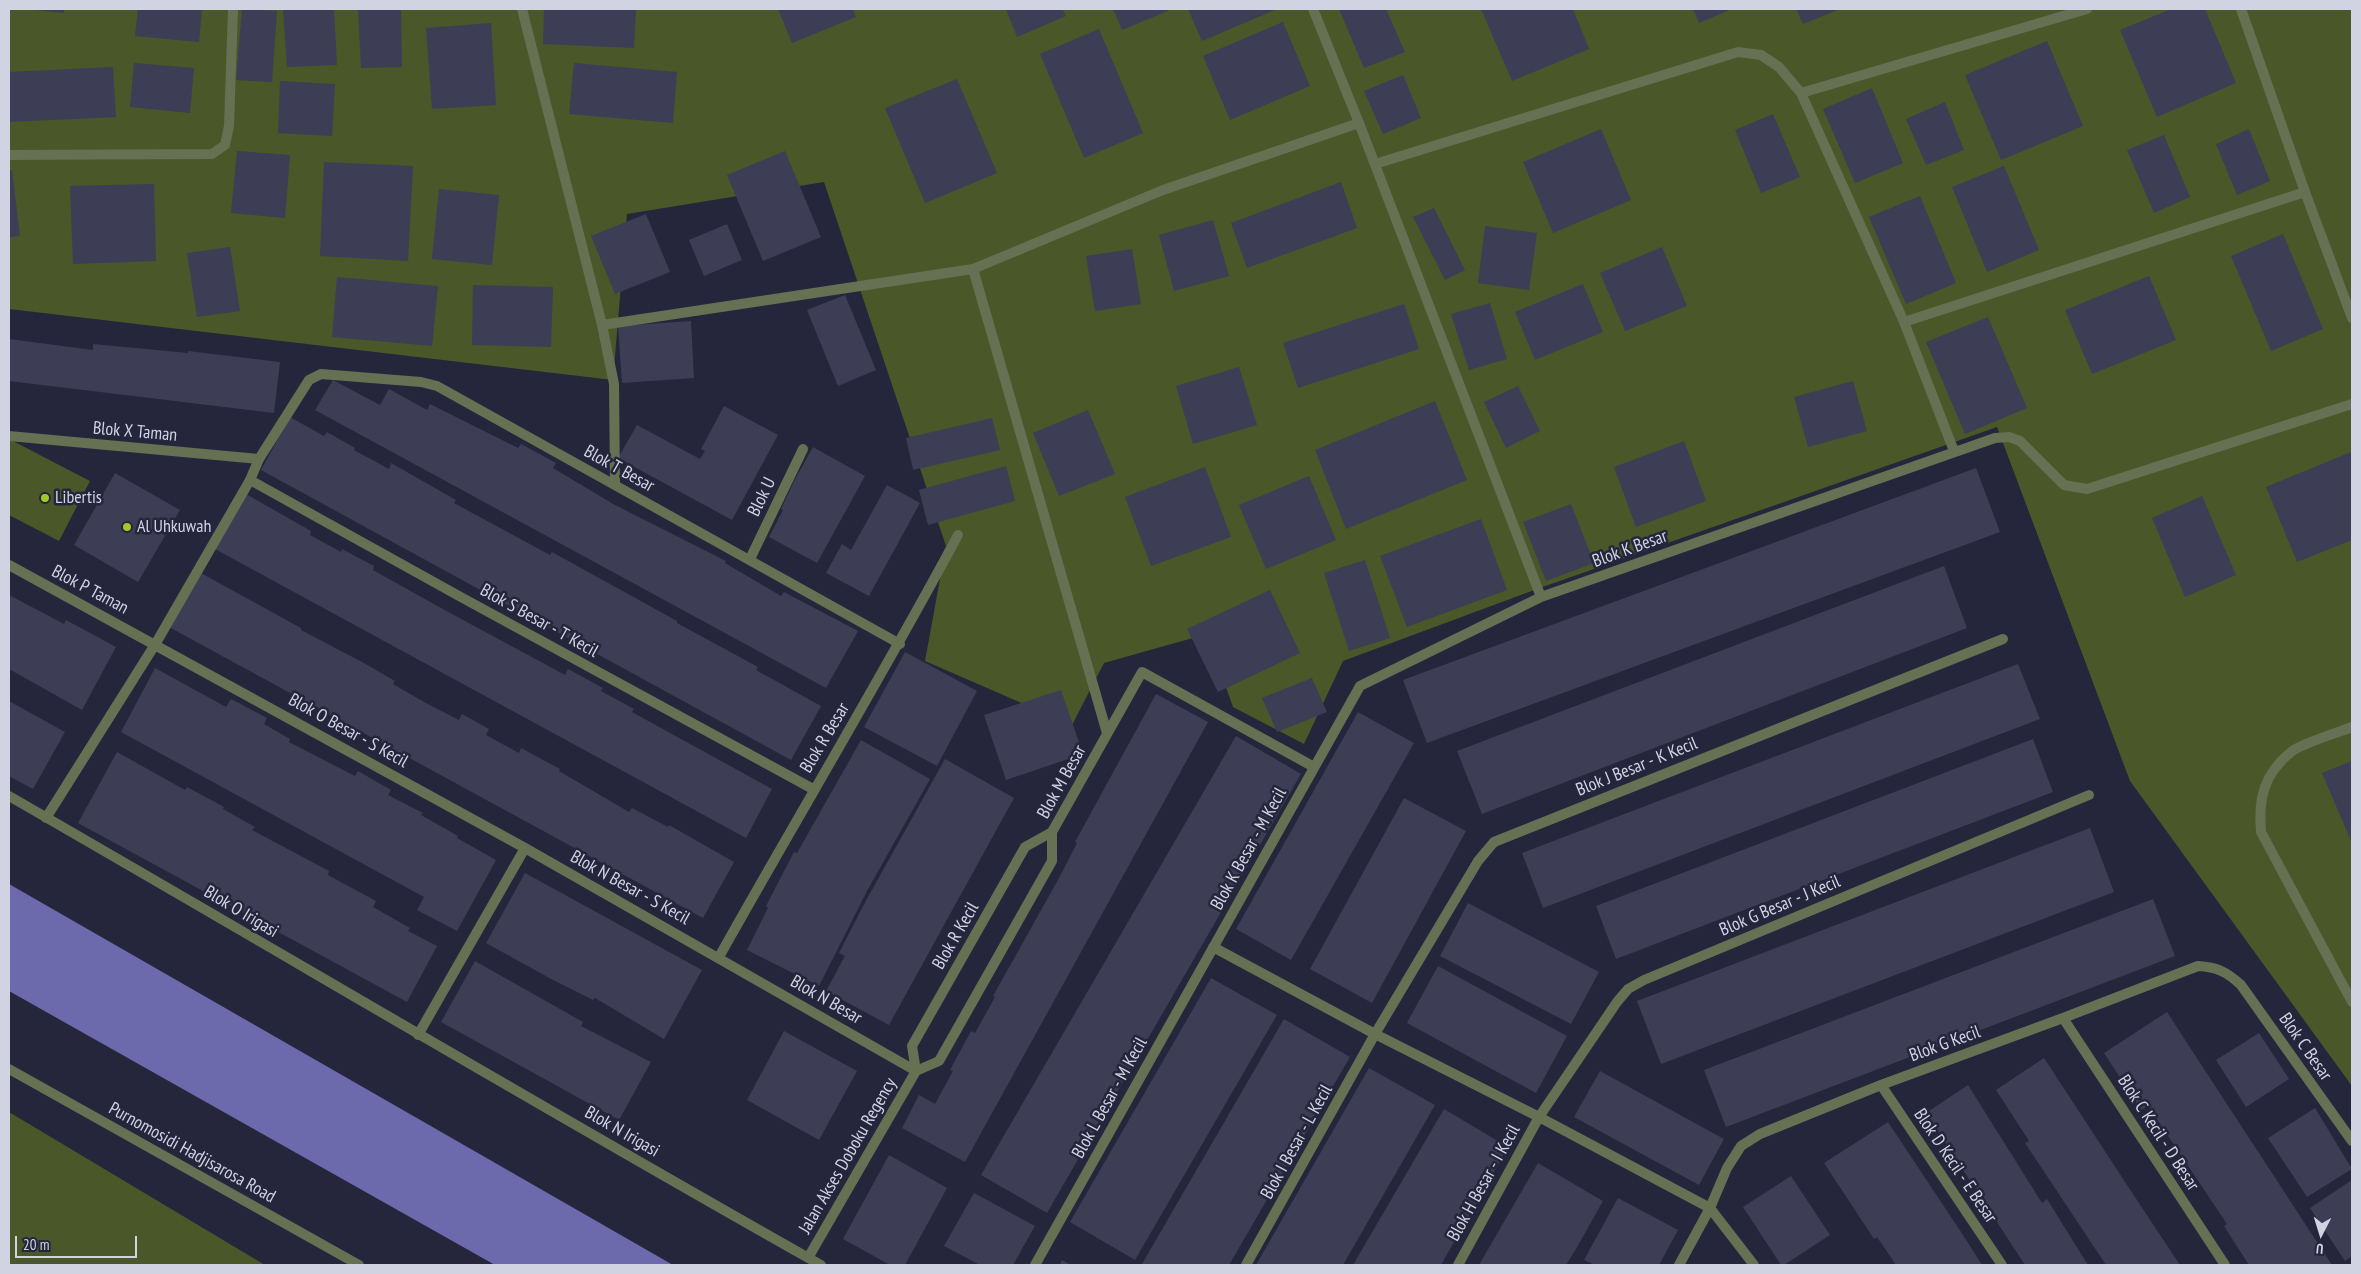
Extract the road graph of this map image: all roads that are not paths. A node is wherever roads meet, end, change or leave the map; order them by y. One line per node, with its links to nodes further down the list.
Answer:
1 (233, 9): 8 (street)
2 (522, 9): 14 (street)
3 (1314, 9): 7 (street)
4 (2087, 9): 6 (street)
5 (2241, 9): 10 (street)
6 (1801, 93): 9 (street); 13 (street)
7 (1359, 123): 9 (street); 11 (street)
8 (9, 155)
9 (1375, 164): 25 (street)
10 (2305, 192): 12 (street); 13 (street)
11 (973, 269): 14 (street); 30 (street)
12 (2352, 318)
13 (1904, 322): 18 (street)
14 (602, 325): 21 (street)
15 (2352, 404): 18 (street, Blok K Besar)
16 (9, 436): 19 (street, Blok X Taman)
17 (803, 449): 23 (street, Blok U)
18 (1954, 451): 25 (street, Blok K Besar)
19 (259, 459): 20 (street); 21 (street, Blok T Besar)
20 (250, 480): 27 (street); 32 (street, Blok S Besar - T Kecil)
21 (615, 485): 23 (street, Blok T Besar)
22 (958, 535): 28 (street, Blok R Besar)
23 (750, 559): 28 (street, Blok T Besar)
24 (9, 564): 27 (street, Blok P Taman)
25 (1542, 597): 31 (street, Blok K Besar)
26 (2003, 639): 43 (street, Blok J Besar - K Kecil)
27 (156, 643): 35 (street); 37 (street, Blok O Besar - S Kecil)
28 (900, 644): 32 (street, Blok R Besar)
29 (2352, 727): 41 (street)
30 (1107, 733): 31 (street, Blok M Besar); 36 (street, Blok M Besar)
31 (1314, 767): 38 (street, Blok K Besar - M Kecil)
32 (813, 789): 39 (street, Blok R Besar)
33 (2089, 795): 48 (street, Blok G Besar - J Kecil)
34 (9, 796): 35 (street, Blok O Irigasi)
35 (46, 818): 44 (street, Blok O Irigasi)
36 (1052, 832): 46 (street, Blok M Besar); 46 (street, Blok R Kecil)
37 (525, 848): 39 (street, Blok N Besar - S Kecil); 44 (street)
38 (1213, 947): 43 (street); 54 (street, Blok L Besar - M Kecil)
39 (719, 957): 46 (street, Blok N Besar)
40 (2228, 973): 42 (street, Blok G Kecil); 49 (street, Blok C Besar)
41 (2352, 1002)
42 (2063, 1018): 47 (street, Blok G Kecil); 60 (street, Blok C Kecil - D Besar)
43 (1375, 1034): 48 (street); 55 (street, Blok I Besar - L Kecil)
44 (418, 1036): 51 (street, Blok N Irigasi)
45 (9, 1068): 52 (street, Purnomosidi Hadjisarosa Road)
46 (916, 1071): 51 (street, Jalan Akses Doboku Regency)
47 (1881, 1085): 50 (street, Blok G Kecil); 59 (street, Blok D Kecil - E Besar)
48 (1539, 1117): 50 (street); 56 (street, Blok H Besar - I Kecil)
49 (2352, 1141)
50 (1710, 1208): 57 (street, Blok G Kecil); 58 (street)
51 (808, 1258): 53 (street, Blok N Irigasi)
52 (359, 1265)
53 (821, 1265)
54 (1034, 1265)
55 (1246, 1265)
56 (1458, 1265)
57 (1679, 1265)
58 (1754, 1265)
59 (2002, 1265)
60 (2225, 1265)

